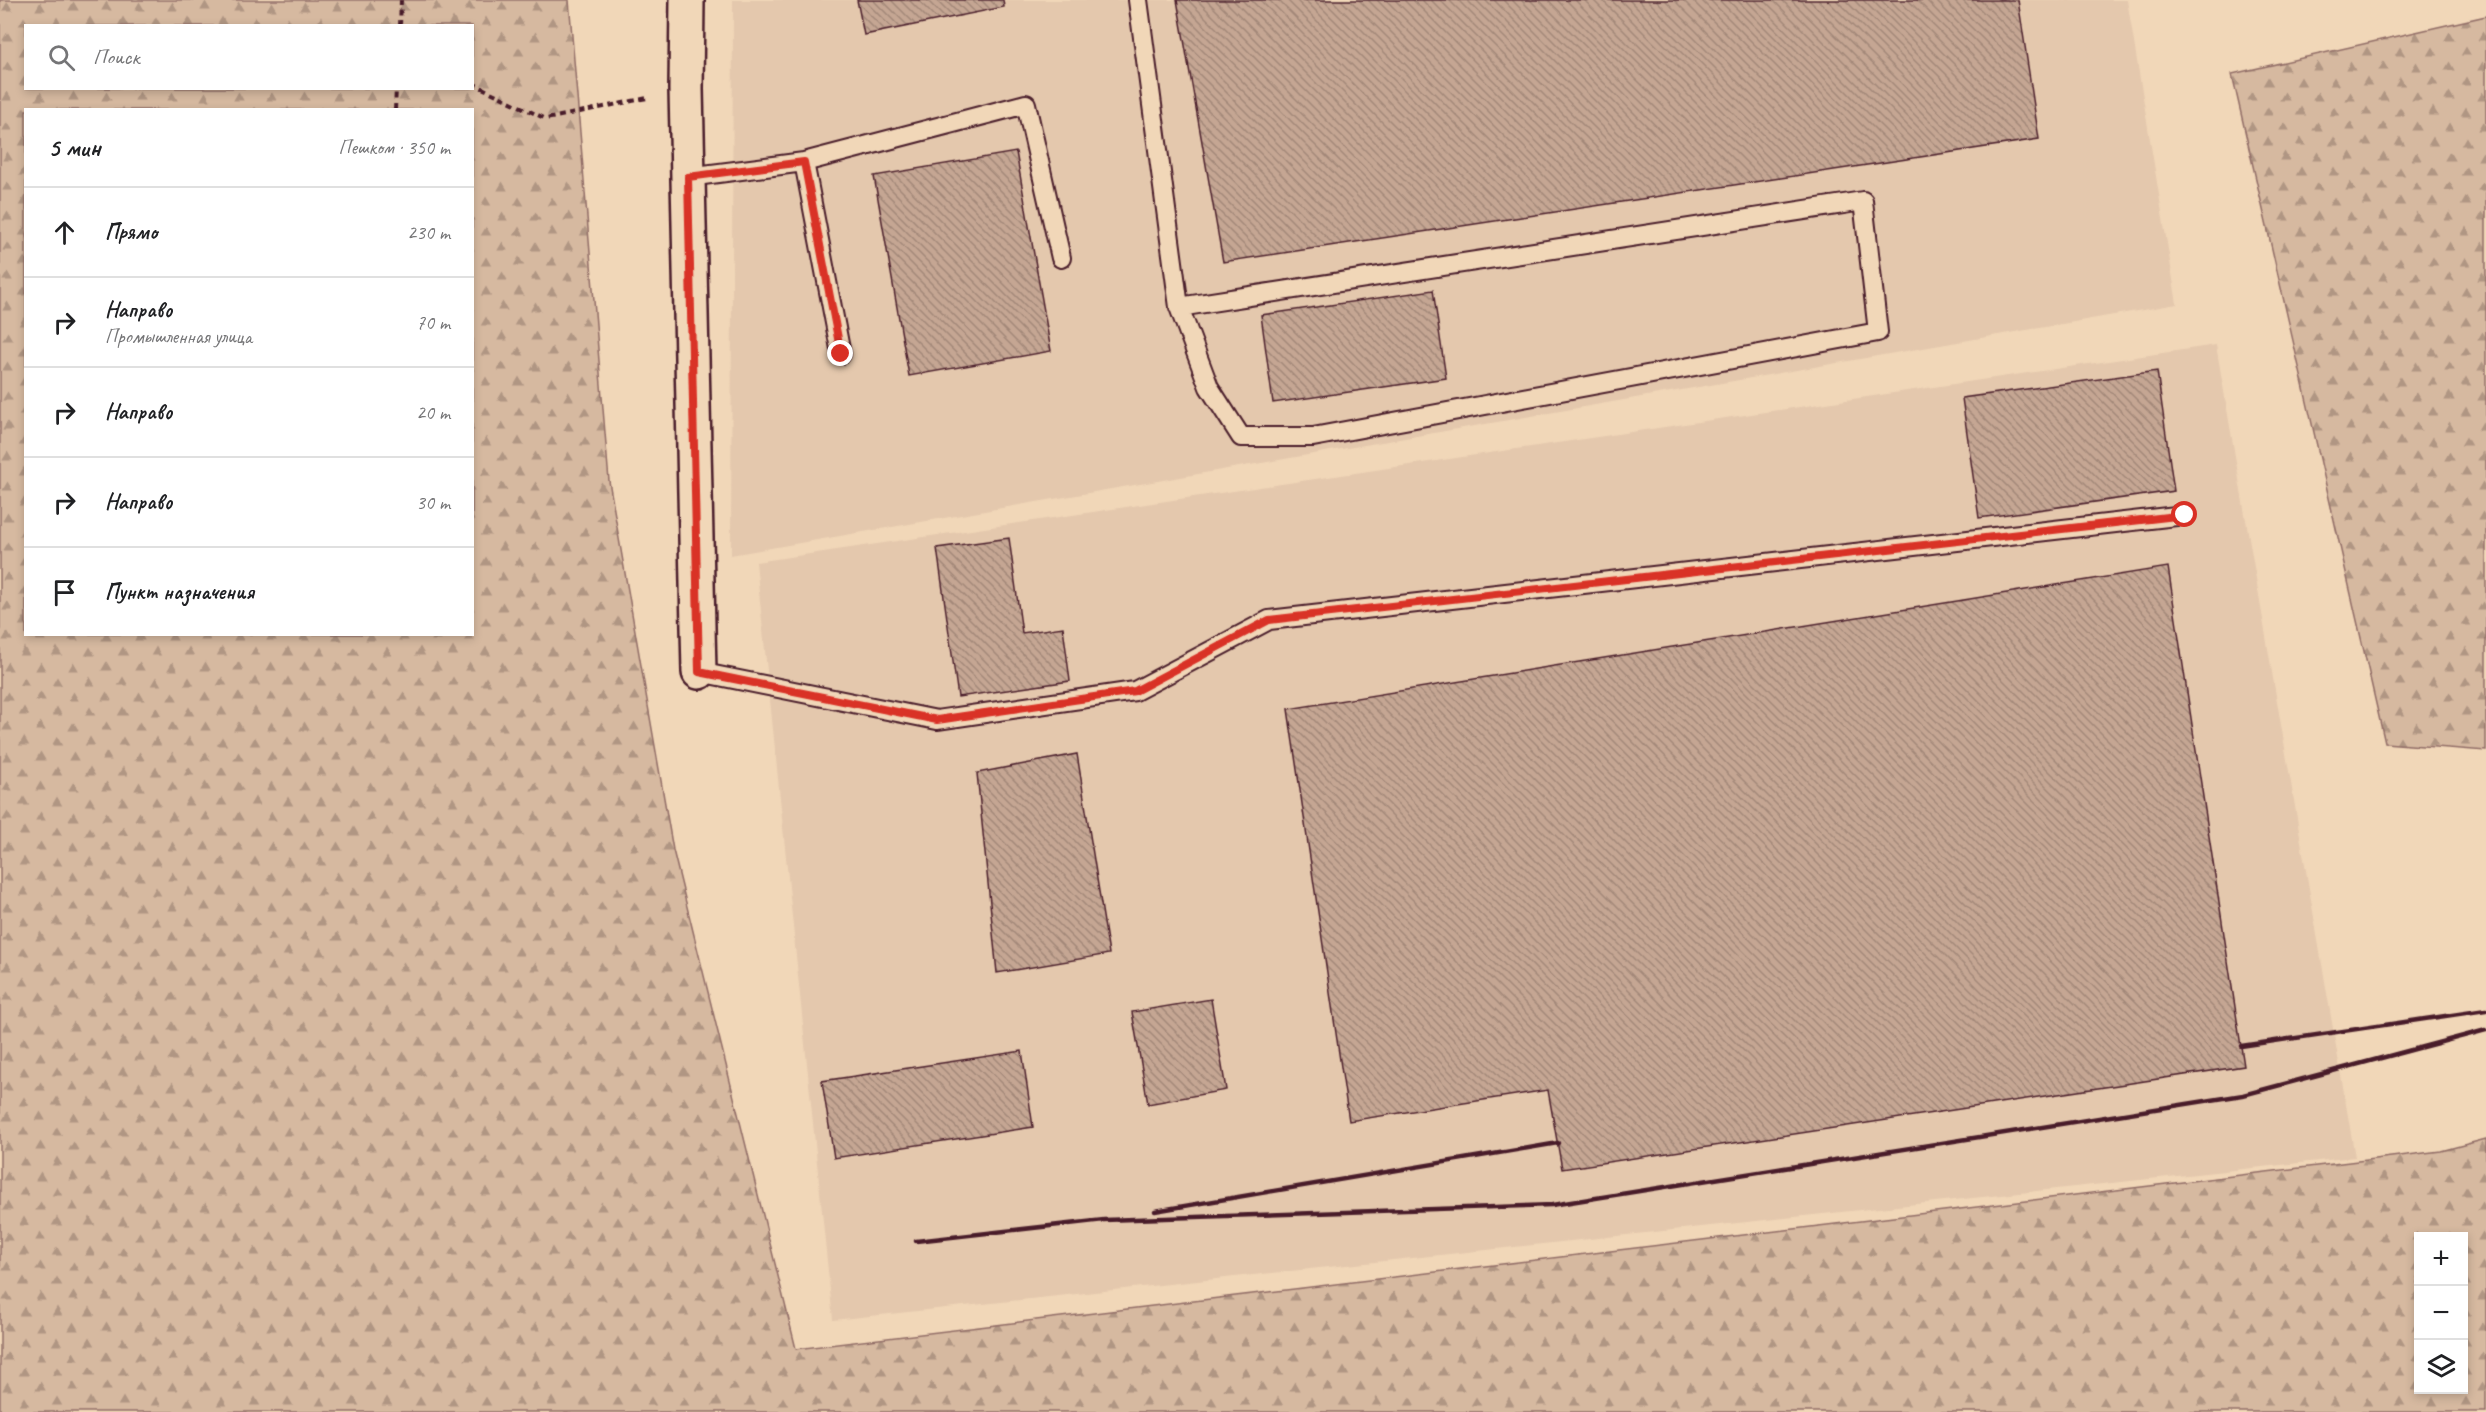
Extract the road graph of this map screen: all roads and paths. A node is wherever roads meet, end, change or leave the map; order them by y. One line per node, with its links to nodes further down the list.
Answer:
1 (400, 0): 4 (path)
2 (687, 0): 6 (street)
3 (1138, 0): 12 (lane)
4 (400, 24)
5 (474, 84): 6 (path)
6 (686, 89): 10 (street)
7 (396, 90): 8 (path)
8 (395, 108)
9 (804, 162): 10 (lane); 11 (lane); 13 (lane)
10 (688, 177): 15 (street)
11 (1061, 258)
12 (1179, 307): 12 (lane)
13 (841, 354)
14 (2185, 515): 15 (lane)
15 (699, 672)

